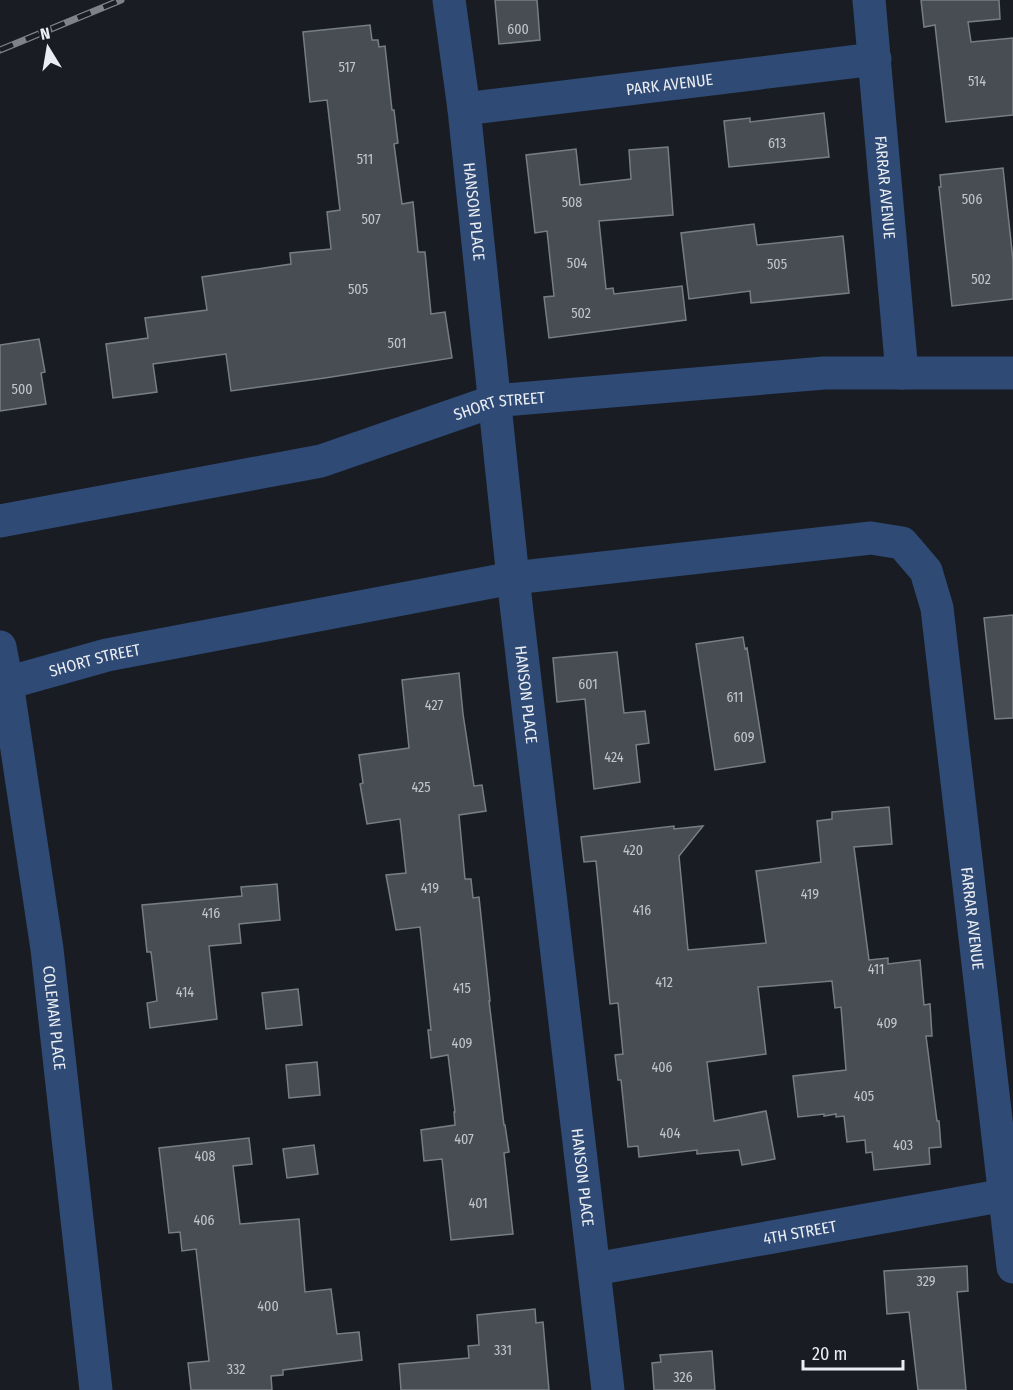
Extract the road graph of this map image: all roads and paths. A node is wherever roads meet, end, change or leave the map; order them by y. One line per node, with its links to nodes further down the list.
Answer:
1 (449, 0): 4 (street, HANSON PLACE)
2 (869, 0): 3 (street, FARRAR AVENUE)
3 (875, 59): 4 (street, PARK AVENUE); 5 (street, FARRAR AVENUE)
4 (464, 109): 7 (street, HANSON PLACE)
5 (902, 373): 6 (street, SHORT STREET); 7 (street, SHORT STREET)
6 (1013, 373)
7 (494, 401): 8 (street, SHORT STREET); 10 (street, HANSON PLACE)
8 (0, 521)
9 (926, 571): 10 (street, SHORT STREET); 13 (street, FARRAR AVENUE)
10 (513, 578): 12 (street, SHORT STREET); 15 (street, HANSON PLACE)
11 (0, 647): 12 (street, COLEMAN PLACE)
12 (4, 684): 16 (street, COLEMAN PLACE)
13 (1005, 1195): 14 (street, FARRAR AVENUE); 15 (street, 4TH STREET)
14 (1013, 1267)
15 (595, 1269): 17 (street, HANSON PLACE)
16 (96, 1390)
17 (608, 1390)

